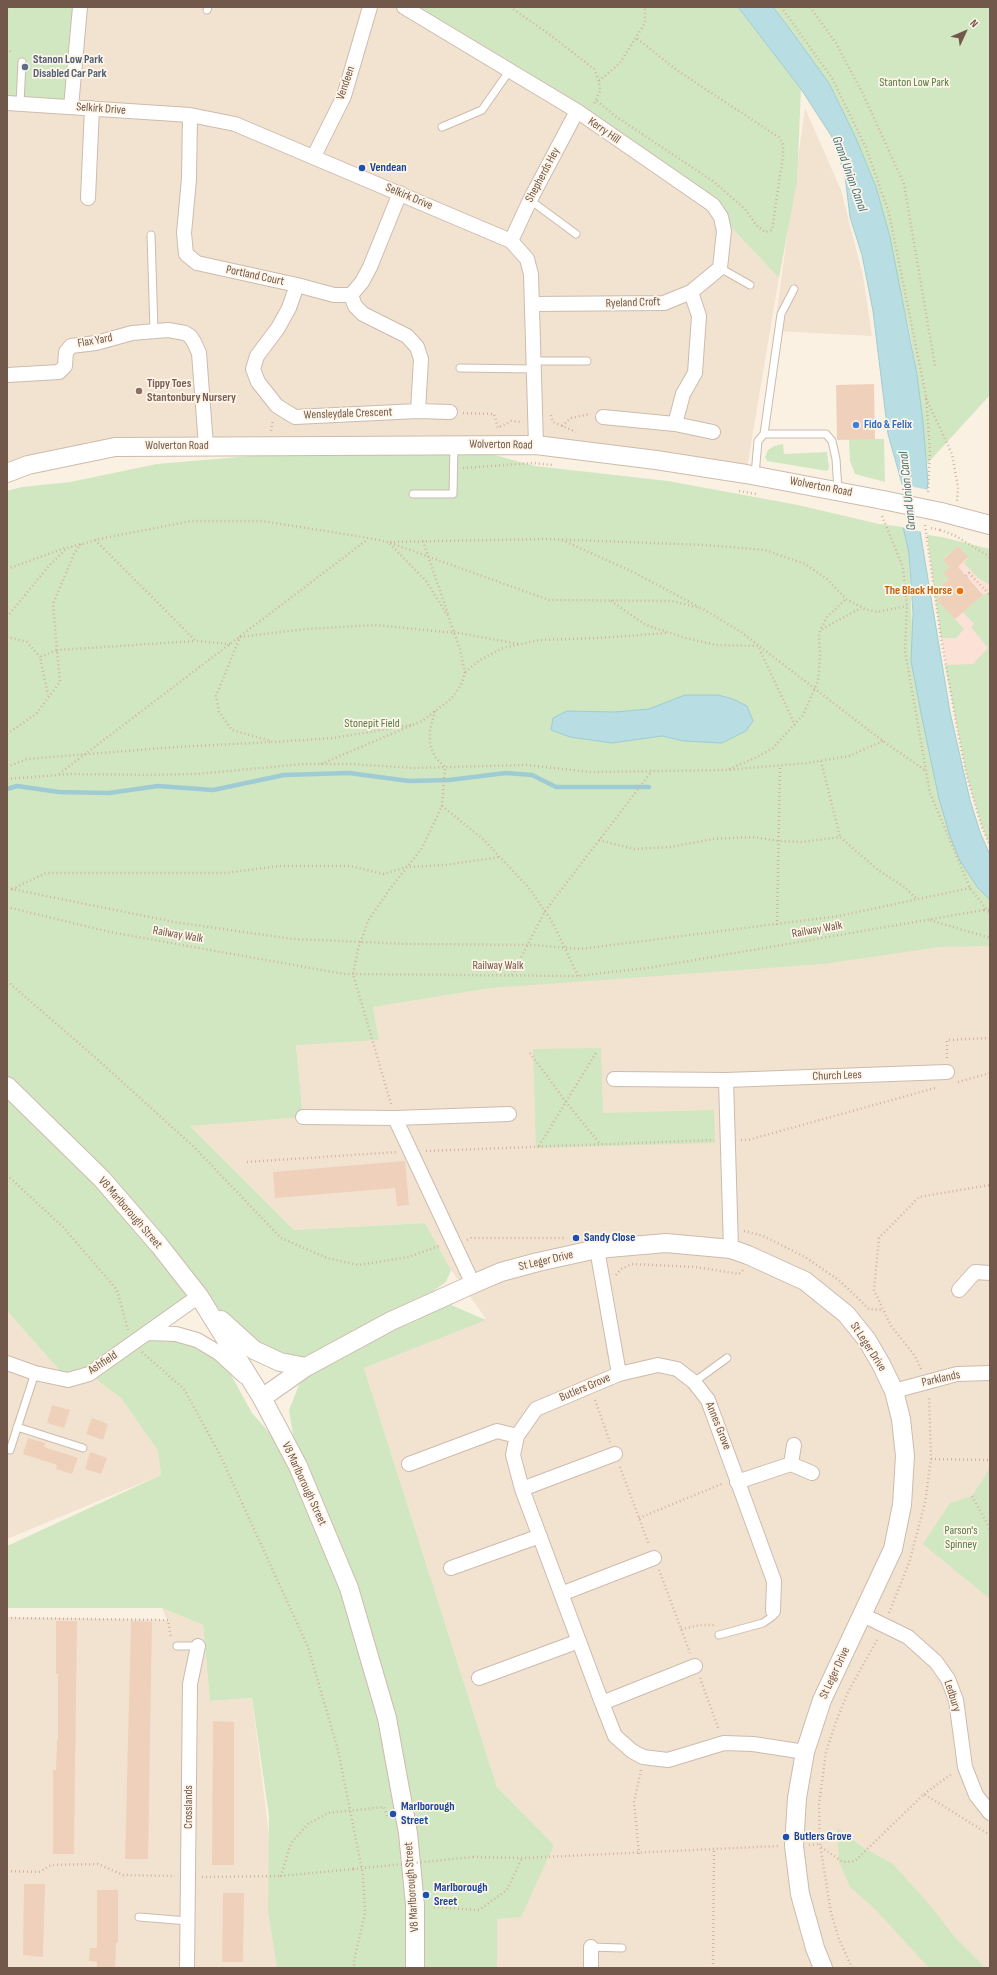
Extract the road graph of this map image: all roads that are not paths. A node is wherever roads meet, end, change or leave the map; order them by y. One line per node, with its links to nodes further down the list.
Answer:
1 (80, 7): 7 (street)
2 (370, 7): 12 (street, Vendeen)
3 (404, 7): 5 (street, Kerry Hill)
4 (22, 62): 6 (lane)
5 (510, 70): 10 (street, Kerry Hill); 11 (lane)
6 (13, 103): 7 (street, Selkirk Drive)
7 (71, 107): 8 (street, Selkirk Drive)
8 (92, 108): 9 (street, Selkirk Drive); 14 (street)
9 (190, 115): 12 (street, Selkirk Drive); 20 (street, Portland Court)
10 (582, 115): 15 (street, Shepherds Hey); 19 (street, Kerry Hill)
11 (442, 127)
12 (314, 156): 13 (street, Selkirk Drive)
13 (400, 194): 18 (street, Selkirk Drive); 24 (street)
14 (88, 198)
15 (530, 200): 16 (lane); 18 (street, Shepherds Hey)
16 (576, 234)
17 (151, 235): 26 (lane)
18 (511, 241): 25 (street, Selkirk Drive)
19 (720, 268): 21 (lane); 23 (street)
20 (297, 285): 24 (street, Portland Court); 31 (street, Wensleydale Crescent)
21 (750, 286)
22 (794, 289): 36 (lane)
23 (691, 292): 25 (street, Ryeland Croft); 34 (street)
24 (351, 295): 31 (street)
25 (532, 304): 28 (street, Selkirk Drive)
26 (154, 331): 30 (street, Flax Yard); 39 (street, Flax Yard)
27 (587, 361): 28 (lane)
28 (533, 365): 29 (lane); 38 (street, Selkirk Drive)
29 (460, 368)
30 (7, 375)
31 (418, 411): 32 (street, Wensleydale Crescent)
32 (450, 412)
33 (603, 417): 34 (street)
34 (675, 424): 35 (street)
35 (713, 432)
36 (764, 434): 41 (lane); 42 (lane)
37 (454, 444): 38 (street, Wolverton Road); 39 (street, Wolverton Road); 43 (lane)
38 (536, 445): 41 (street, Wolverton Road)
39 (206, 446): 40 (street, Wolverton Road)
40 (7, 473)
41 (755, 475): 42 (street, Wolverton Road)
42 (838, 490): 44 (street, Wolverton Road, bridge)
43 (412, 494)
44 (990, 525)
45 (947, 1078): 47 (street, Church Lees)
46 (614, 1079): 47 (street, Church Lees)
47 (726, 1080): 53 (street)
48 (7, 1086): 57 (street, V8 Marlborough Street)
49 (509, 1114): 51 (street)
50 (303, 1117): 51 (street)
51 (395, 1118): 55 (street)
52 (597, 1249): 53 (street, St Leger Drive); 55 (street, St Leger Drive); 64 (street, Butlers Grove)
53 (731, 1249): 67 (street, St Leger Drive)
54 (990, 1273): 56 (street)
55 (473, 1284): 61 (street, St Leger Drive)
56 (959, 1290)
57 (202, 1301): 58 (street, Ashfield); 61 (street); 66 (street, V8 Marlborough Street)
58 (148, 1333): 62 (street, Ashfield); 66 (street)
59 (726, 1358): 65 (lane)
60 (7, 1363): 62 (street, Ashfield)
61 (306, 1367): 66 (street, St Leger Drive)
62 (35, 1373): 68 (lane)
63 (990, 1373): 67 (street, Parklands)
64 (619, 1374): 65 (street, Annes Grove); 69 (street, Butlers Grove)
65 (694, 1382): 77 (street, Annes Grove)
66 (258, 1391): 99 (street, V8 Marlborough Street)
67 (894, 1391): 84 (street, St Leger Drive)
68 (18, 1427): 71 (lane); 72 (lane)
69 (517, 1436): 74 (street); 78 (street, Butlers Grove)
70 (794, 1445): 75 (street)
71 (83, 1448)
72 (10, 1450)
73 (615, 1454): 78 (street)
74 (409, 1464)
75 (791, 1464): 76 (street); 77 (street)
76 (812, 1473)
77 (737, 1481): 83 (street, Annes Grove)
78 (522, 1489): 79 (street, Butlers Grove)
79 (540, 1536): 81 (street); 82 (street, Butlers Grove)
80 (654, 1558): 82 (street)
81 (451, 1568)
82 (561, 1594): 86 (street, Butlers Grove)
83 (773, 1611): 85 (lane)
84 (863, 1615): 92 (street, St Leger Drive); 93 (street, Ledbury)
85 (719, 1635)
86 (579, 1641): 90 (street); 91 (street, Butlers Grove)
87 (177, 1646): 88 (lane)
88 (198, 1646): 95 (street, Crosslands)
89 (695, 1666): 91 (street)
90 (479, 1678)
91 (602, 1703): 92 (street, Butlers Grove)
92 (805, 1752): 101 (street, St Leger Drive)
93 (990, 1813)
94 (139, 1918): 95 (lane)
95 (188, 1921): 98 (street, Crosslands)
96 (591, 1947): 97 (lane); 100 (street)
97 (622, 1948)
98 (187, 1968)
99 (415, 1968)
100 (590, 1968)
101 (823, 1968)

